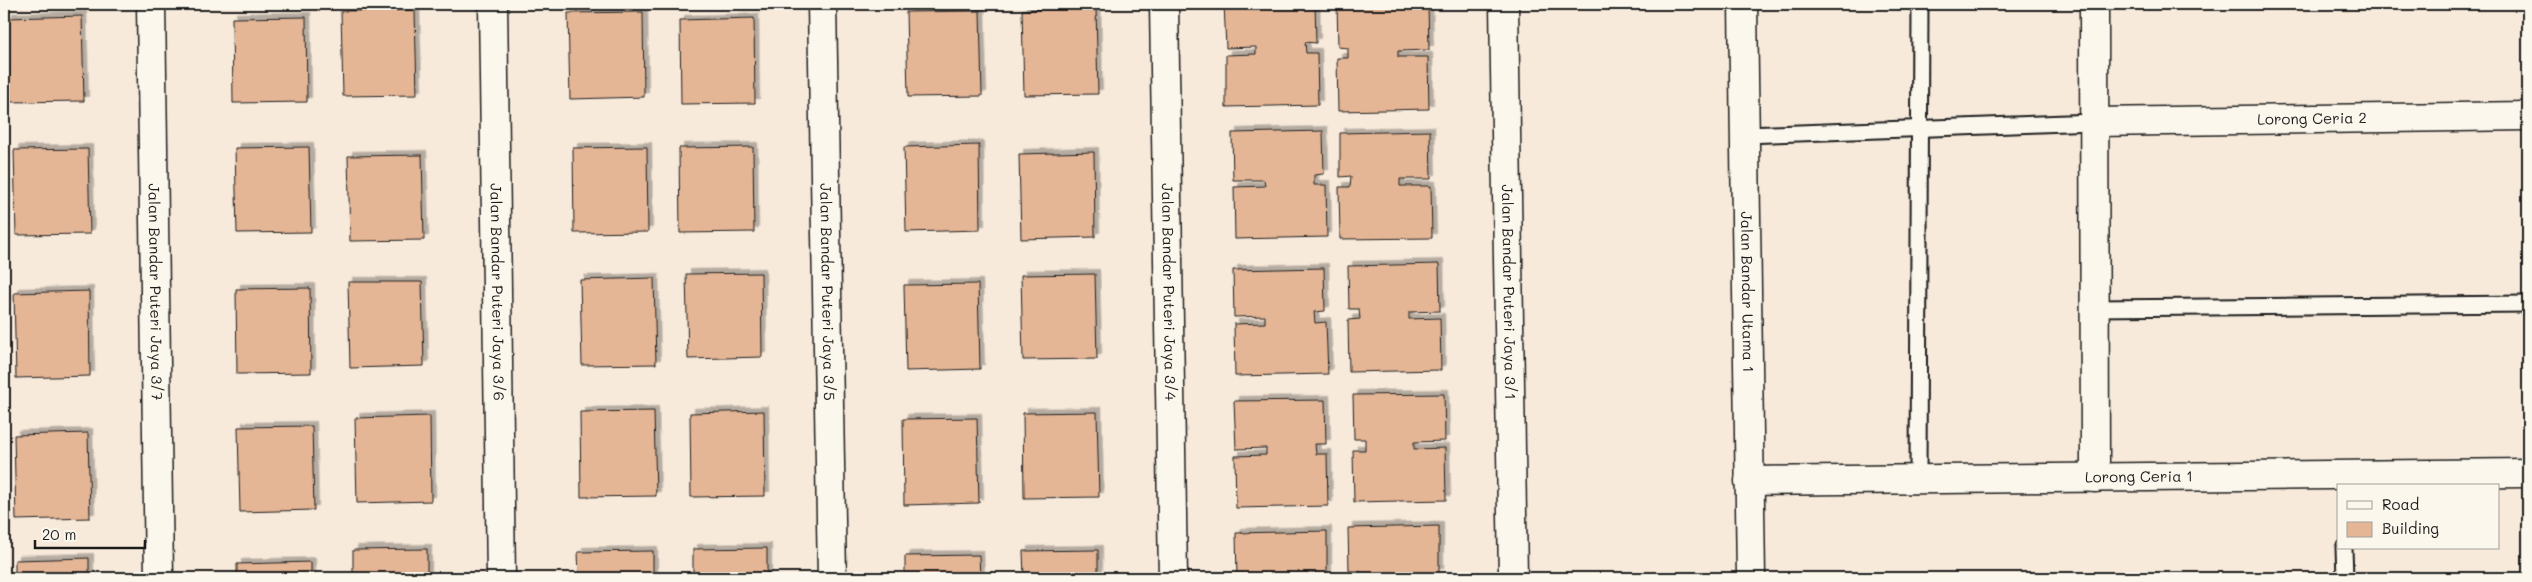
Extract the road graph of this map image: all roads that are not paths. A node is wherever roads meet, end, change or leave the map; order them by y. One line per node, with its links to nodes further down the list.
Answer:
1 (151, 4): 21 (street, Jalan Bandar Puteri Jaya 3/7)
2 (493, 4): 22 (street, Jalan Bandar Puteri Jaya 3/6)
3 (822, 4): 23 (street, Jalan Bandar Puteri Jaya 3/5)
4 (1164, 4): 24 (street, Jalan Bandar Puteri Jaya 3/4)
5 (1504, 4): 25 (street, Jalan Bandar Puteri Jaya 3/1)
6 (1743, 4): 12 (street, Jalan Bandar Utama 1)
7 (1920, 4): 11 (lane)
8 (2094, 4): 10 (street)
9 (2528, 116): 10 (street, Lorong Ceria 2)
10 (2094, 122): 11 (lane); 14 (street)
11 (1920, 128): 12 (lane); 17 (lane)
12 (1745, 135): 18 (street, Jalan Bandar Utama 1)
13 (2528, 304): 14 (lane)
14 (2094, 308): 16 (street)
15 (2528, 474): 19 (street, Lorong Ceria 1)
16 (2095, 478): 17 (street, Lorong Ceria 1); 19 (street, Lorong Ceria 1)
17 (1918, 480): 18 (street, Lorong Ceria 1)
18 (1749, 481): 26 (street, Jalan Bandar Utama 1)
19 (2342, 481)
20 (2344, 550): 27 (lane)
21 (159, 578)
22 (501, 578)
23 (832, 578)
24 (1174, 578)
25 (1513, 578)
26 (1751, 578)
27 (2345, 578)

